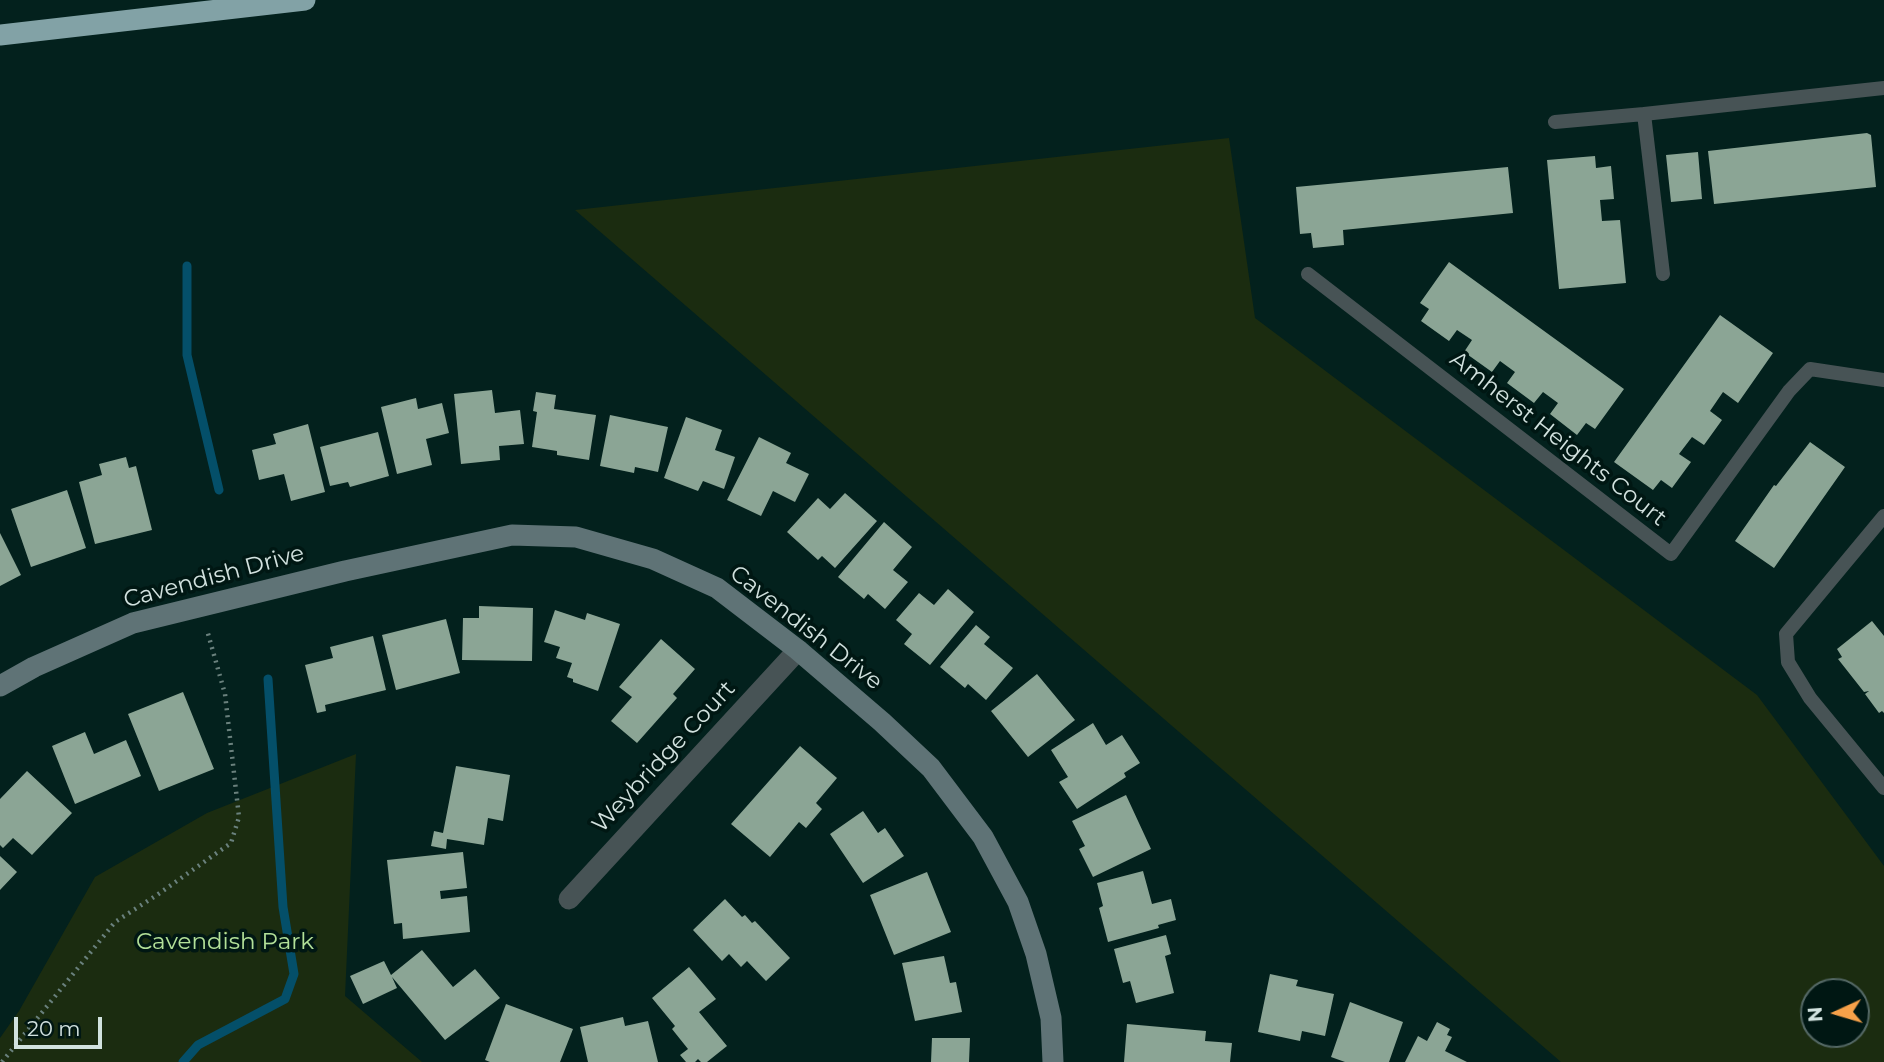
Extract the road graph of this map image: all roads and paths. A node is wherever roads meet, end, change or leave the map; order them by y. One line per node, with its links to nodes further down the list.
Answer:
1 (305, 0): 2 (highway)
2 (0, 35)
3 (1884, 88): 4 (lane)
4 (1644, 114): 5 (lane); 7 (lane)
5 (1555, 121)
6 (1308, 274): 8 (lane, Amherst Heights Court)
7 (1663, 274)
8 (1884, 380)
9 (1884, 516): 13 (lane)
10 (200, 607): 11 (street, Cavendish Drive); 12 (street, Cavendish Drive); 15 (path)
11 (798, 650): 14 (street, Weybridge Court); 16 (street, Cavendish Drive)
12 (0, 686)
13 (1884, 788)
14 (569, 899)
15 (2, 1062)
16 (1054, 1062)

